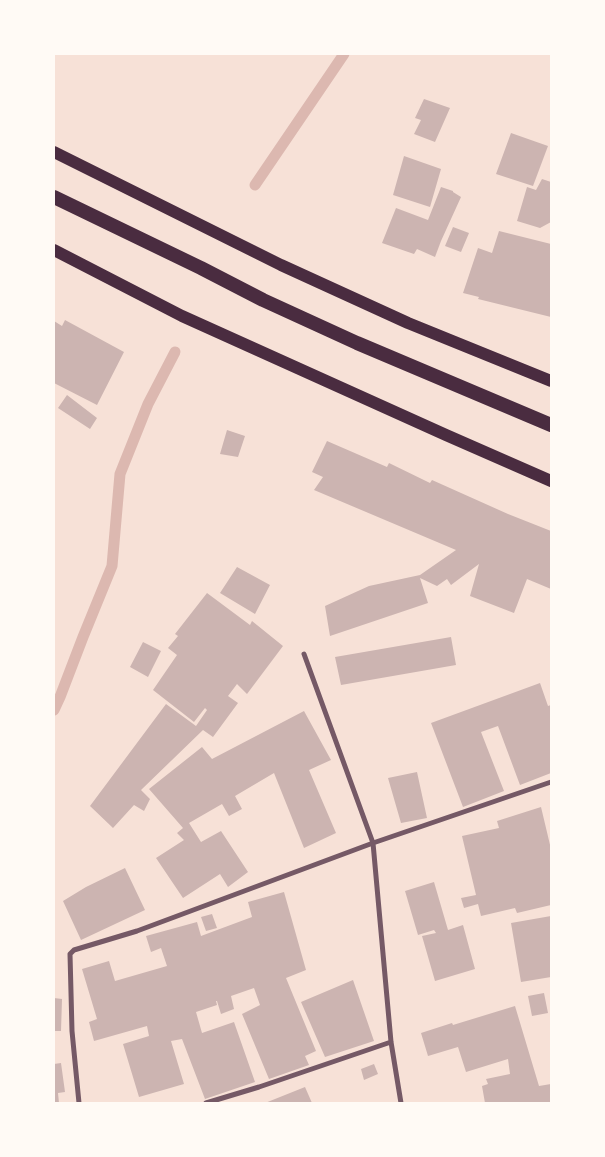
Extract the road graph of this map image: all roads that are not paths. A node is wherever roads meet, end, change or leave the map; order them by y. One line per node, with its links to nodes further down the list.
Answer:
1 (54, 152): 4 (main road)
2 (54, 197): 5 (highway)
3 (54, 250): 6 (main road)
4 (551, 381)
5 (551, 425)
6 (551, 481)
7 (304, 654): 9 (street)
8 (551, 782): 9 (street)
9 (373, 843): 10 (street); 11 (street)
10 (391, 1042): 12 (street); 13 (street)
11 (80, 1103)
12 (206, 1103)
13 (401, 1103)

